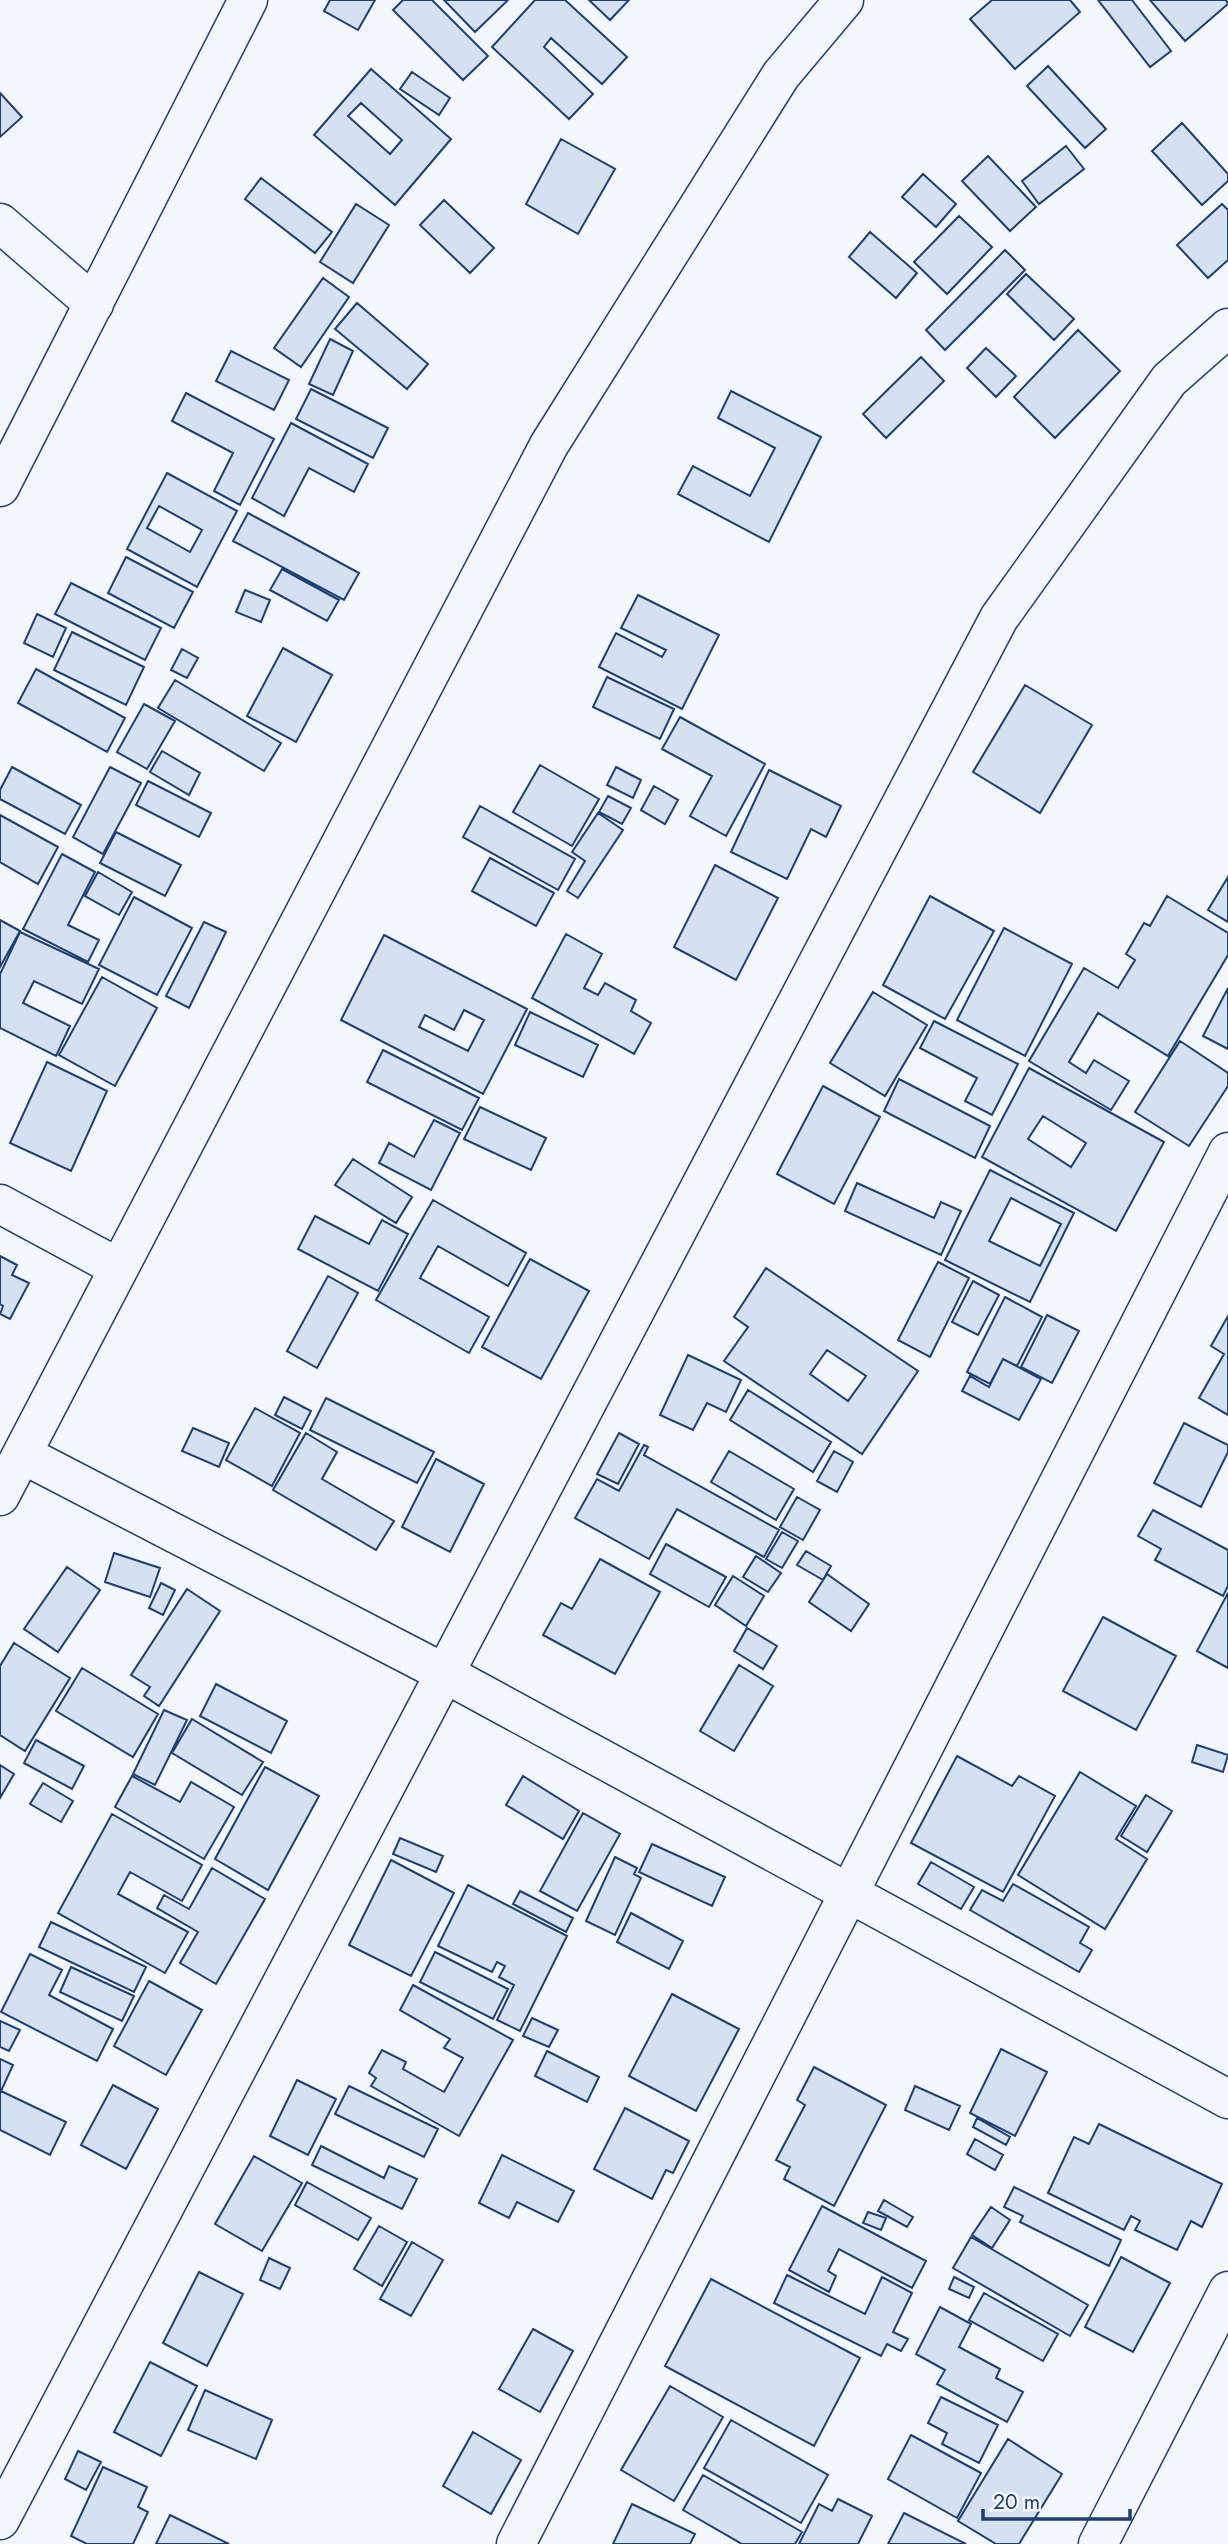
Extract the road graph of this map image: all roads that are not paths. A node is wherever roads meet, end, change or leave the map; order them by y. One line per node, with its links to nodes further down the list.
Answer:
1 (248, 0): 4 (street)
2 (844, 0): 9 (street)
3 (0, 223): 4 (street)
4 (94, 304): 6 (street)
5 (1228, 328): 12 (street)
6 (0, 487)
7 (1228, 1152): 13 (street)
8 (0, 1205): 9 (street)
9 (119, 1268): 10 (street)
10 (22, 1454): 11 (street); 12 (street)
11 (0, 1496)
12 (444, 1673): 13 (street); 16 (street)
13 (850, 1894): 14 (street); 17 (street)
14 (1228, 2099)
15 (1228, 2291): 18 (street)
16 (0, 2520)
17 (516, 2544)
18 (1098, 2544)

